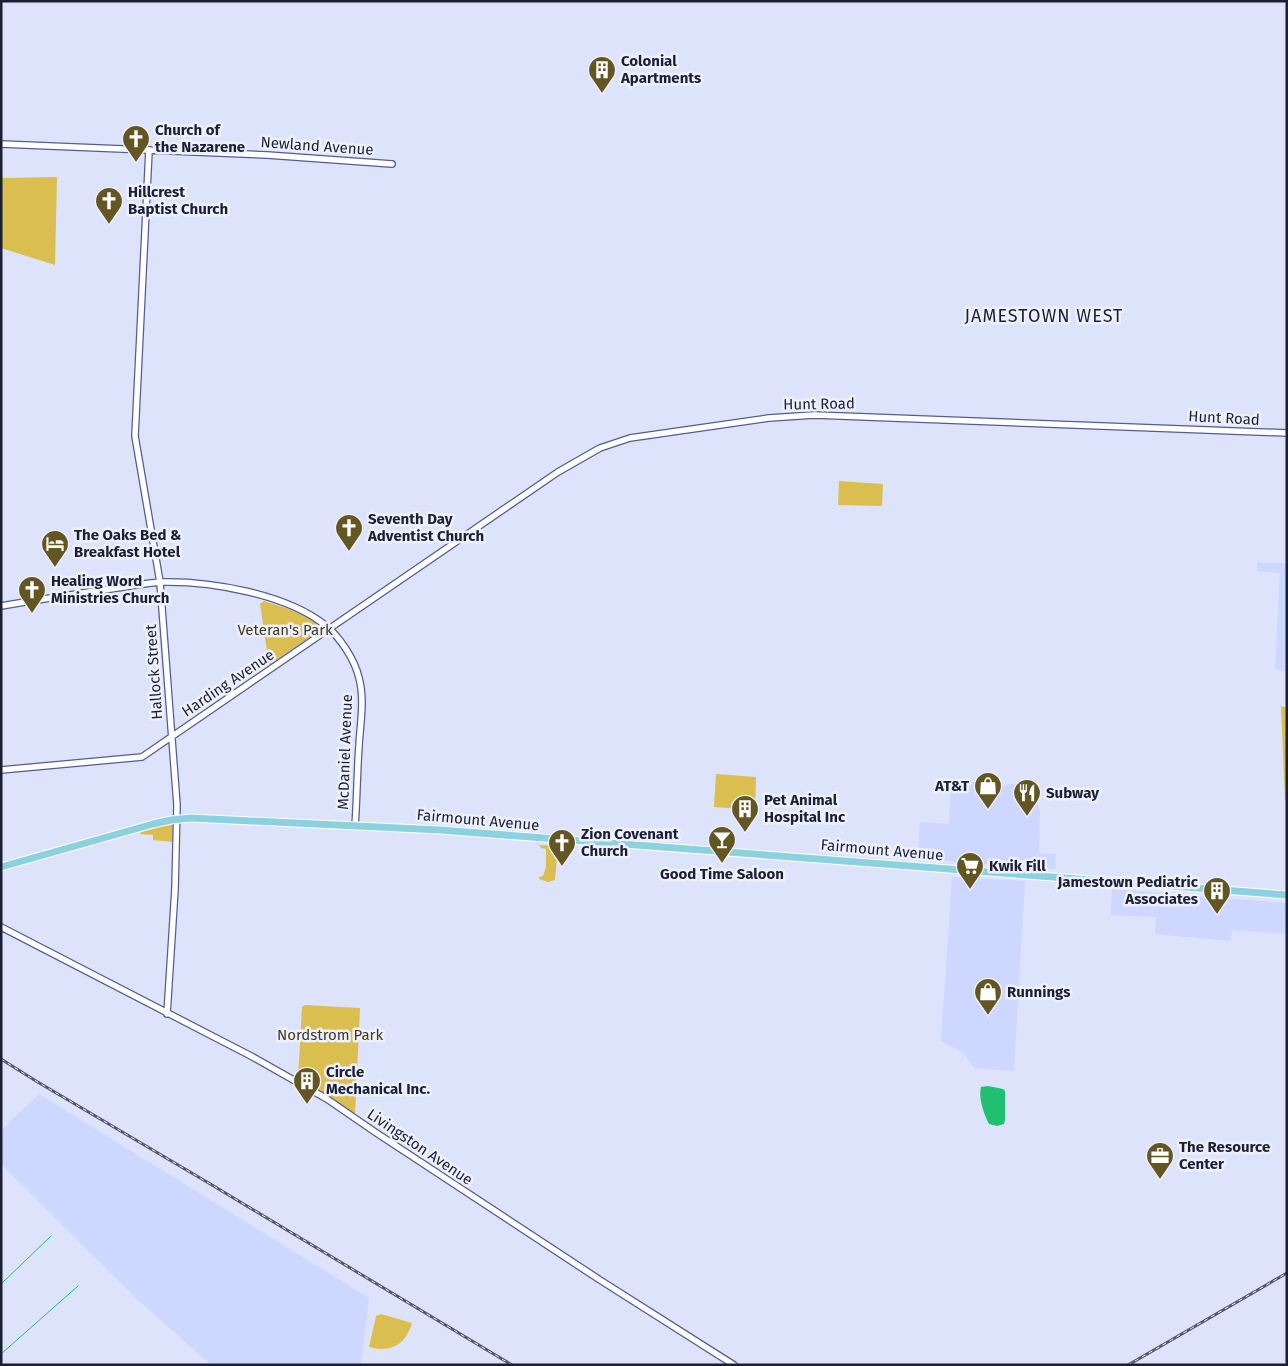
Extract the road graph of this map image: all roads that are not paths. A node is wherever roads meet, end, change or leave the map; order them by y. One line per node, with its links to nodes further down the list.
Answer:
1 (1, 144): 2 (street, Newland Avenue)
2 (148, 150): 3 (street, Newland Avenue); 5 (street, Hallock Street)
3 (392, 164)
4 (1287, 434): 6 (street, Hunt Road)
5 (160, 582): 7 (street); 8 (street); 9 (street, Hallock Street)
6 (395, 583): 8 (street, Harding Avenue)
7 (1, 606)
8 (329, 628): 9 (street, Harding Avenue); 12 (street, McDaniel Avenue)
9 (172, 736): 10 (street, Harding Avenue); 11 (street, Hallock Street)
10 (1, 770)
11 (178, 819): 12 (main road, Fairmount Avenue); 13 (main road, Fairmount Avenue); 16 (street, Hallock Street)
12 (354, 826): 14 (main road, Fairmount Avenue)
13 (1, 867)
14 (1287, 895)
15 (1, 928): 16 (street, Livingston Avenue)
16 (167, 1014): 17 (street, Livingston Avenue)
17 (734, 1365)

